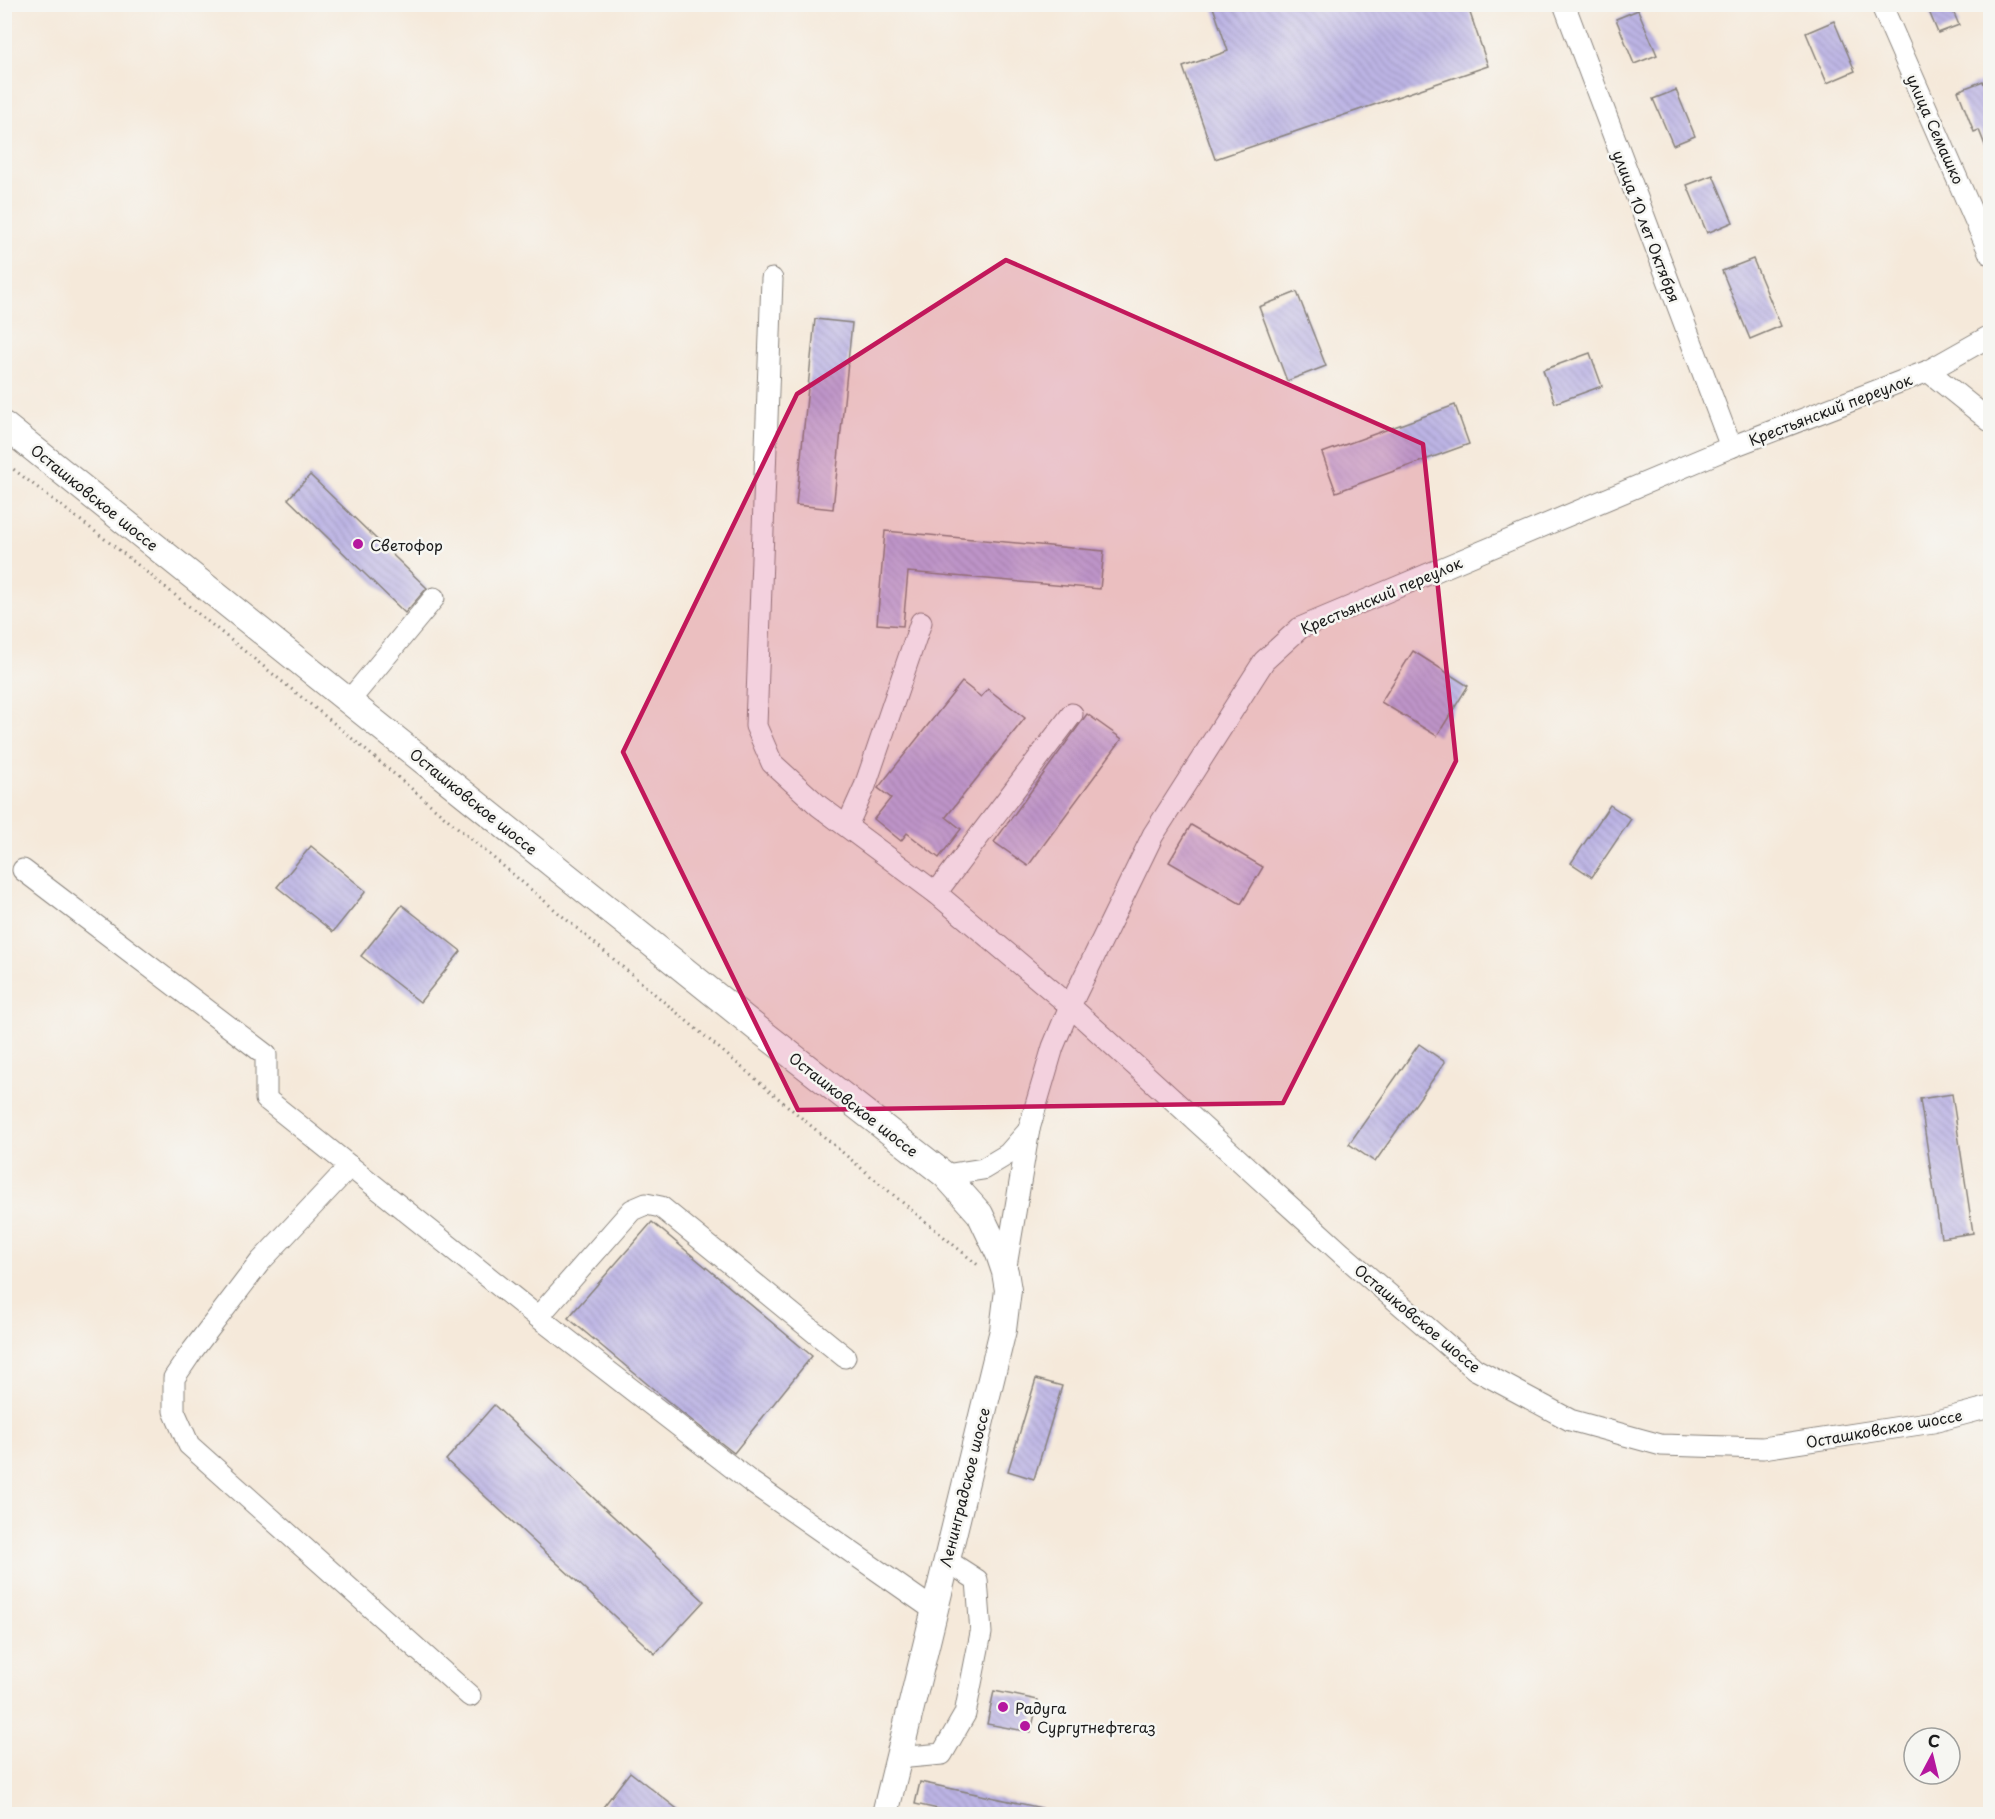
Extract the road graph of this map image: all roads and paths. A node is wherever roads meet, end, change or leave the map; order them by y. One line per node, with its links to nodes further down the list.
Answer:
1 (1564, 4): 9 (street, улица 10 лет Октября)
2 (1881, 4): 3 (street, улица Семашко)
3 (1990, 254)
4 (772, 279): 15 (street, Осташковское шоссе)
5 (1990, 336): 6 (street, Крестьянский переулок)
6 (1928, 371): 7 (street); 9 (street, Крестьянский переулок)
7 (1990, 421)
8 (4, 425): 13 (main road, Осташковское шоссе)
9 (1731, 447): 18 (street, Крестьянский переулок)
10 (4, 462): 22 (path)
11 (434, 598): 13 (street)
12 (921, 622): 15 (street)
13 (349, 701): 21 (main road, Осташковское шоссе)
14 (1072, 714): 17 (street)
15 (847, 826): 17 (street, Осташковское шоссе)
16 (23, 870): 20 (street)
17 (936, 893): 18 (street, Осташковское шоссе)
18 (1070, 1006): 19 (street, Крестьянский переулок); 26 (street, Осташковское шоссе)
19 (1029, 1129): 21 (street); 23 (street, Крестьянский переулок)
20 (350, 1166): 24 (street); 29 (street)
21 (945, 1175): 23 (main road, Ленинградское шоссе)
22 (980, 1267)
23 (1005, 1272): 27 (main road, Ленинградское шоссе)
24 (538, 1317): 25 (street); 28 (street)
25 (845, 1357)
26 (1990, 1407)
27 (946, 1560): 28 (main road, Ленинградское шоссе); 30 (street)
28 (934, 1610): 30 (main road, Ленинградское шоссе)
29 (470, 1696)
30 (898, 1758): 31 (main road, Ленинградское шоссе)
31 (885, 1815)

